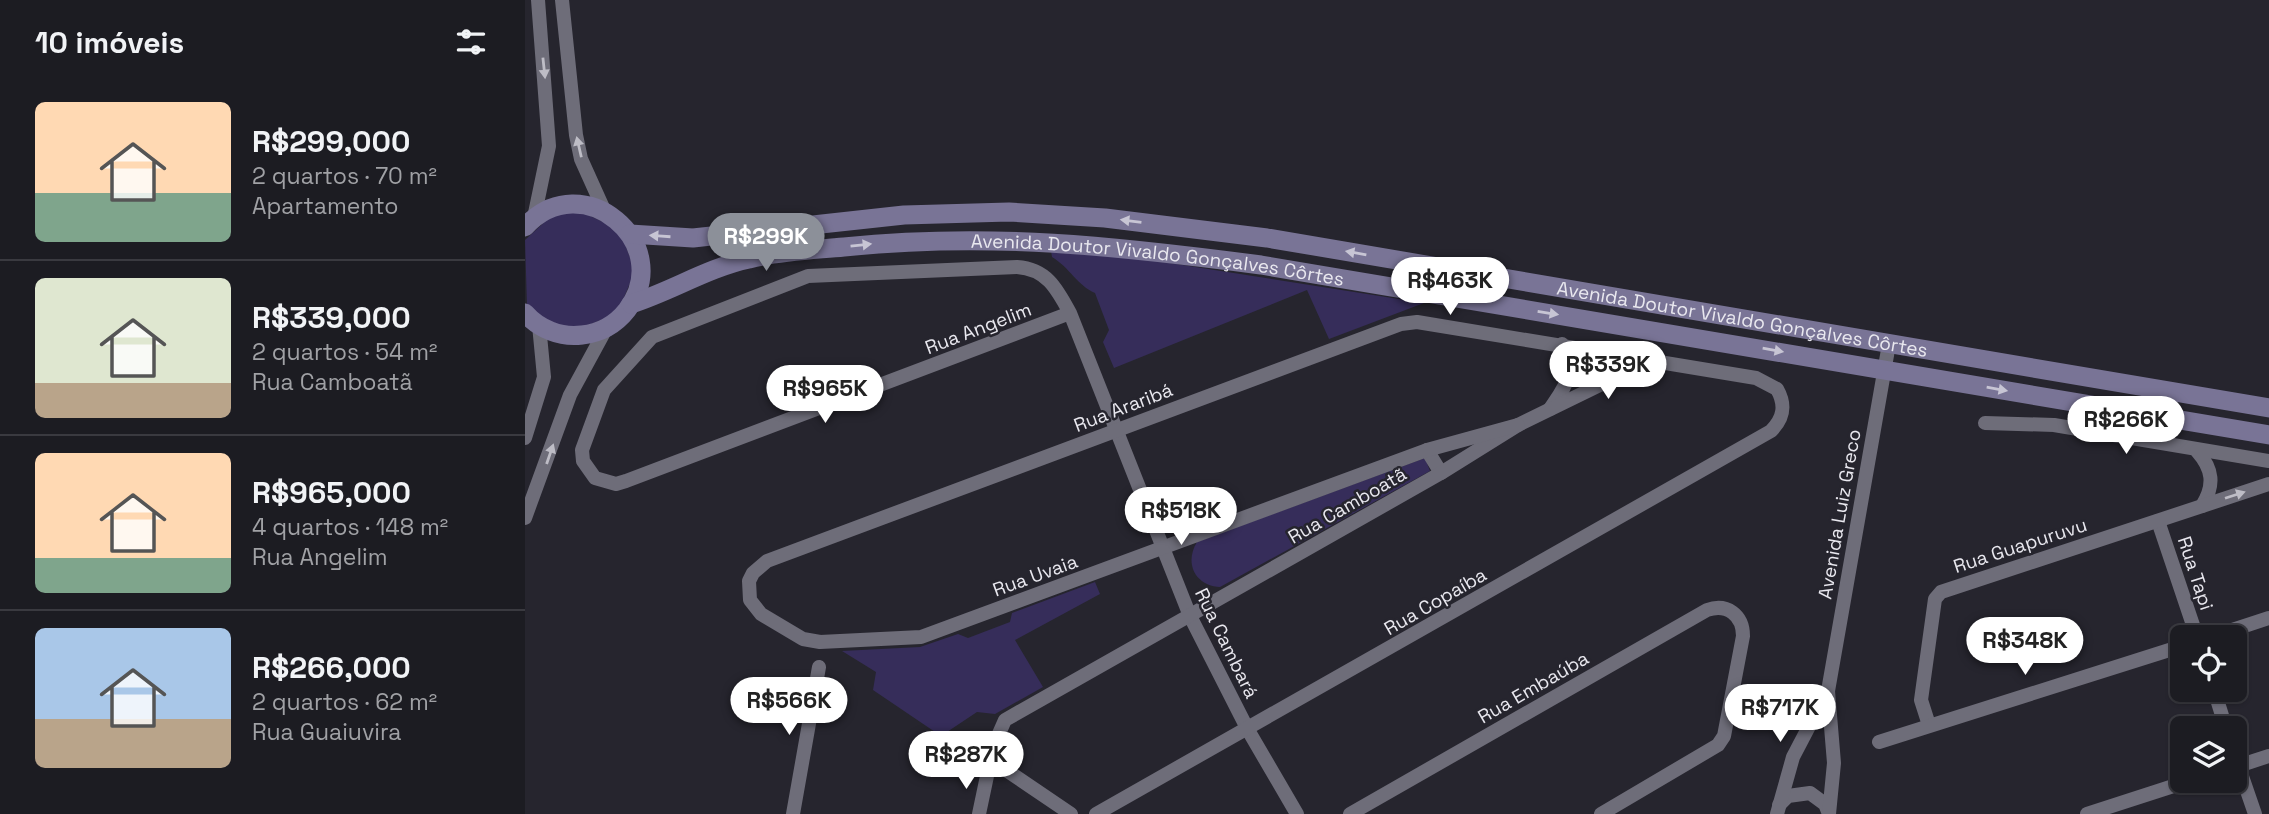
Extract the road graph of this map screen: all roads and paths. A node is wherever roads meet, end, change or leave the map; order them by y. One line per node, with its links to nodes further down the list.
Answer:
1 (538, 0): 4 (street, one-way to 4)
2 (562, 0): 3 (street, one-way to 2)
3 (604, 210): 4 (main road); 5 (main road)
4 (530, 222)
5 (630, 234): 6 (main road); 11 (main road, Avenida Doutor Vivaldo Gonçalves Côrtes, one-way to 5)
6 (631, 304): 9 (main road); 13 (main road, Avenida Doutor Vivaldo Gonçalves Côrtes, one-way to 13)
7 (1070, 313): 19 (street, Rua Cambará); 25 (street, Rua Angelim); 25 (street, Rua Cambará)
8 (529, 317): 9 (main road); 21 (street)
9 (607, 327): 29 (street, one-way to 9)
10 (1562, 344): 12 (street, Rua Araribá); 16 (street); 19 (street, Rua Araribá)
11 (1889, 344): 13 (street, Avenida Luiz Greco); 15 (main road, Avenida Doutor Vivaldo Gonçalves Côrtes)
12 (1651, 360): 14 (street, Rua Araribá); 16 (street, Rua Camboatã)
13 (1884, 370): 20 (main road, Avenida Doutor Vivaldo Gonçalves Côrtes, one-way to 20); 39 (street, Avenida Luiz Greco)
14 (1783, 404): 41 (street, Rua Copaíba)
15 (2269, 408)
16 (1550, 409): 18 (street, Rua Camboatã)
17 (1985, 423): 23 (street)
18 (1518, 425): 22 (street, Rua Uvaia); 26 (street, Rua Camboatã)
19 (1117, 429): 31 (street, Rua Cambará); 32 (street, Rua Araribá)
20 (2269, 435)
21 (525, 438)
22 (1427, 450): 26 (street); 31 (street, Rua Uvaia)
23 (2197, 451): 24 (street); 28 (street)
24 (2269, 461)
25 (588, 471)
26 (1441, 473): 33 (street, Rua Camboatã)
27 (2269, 484): 28 (street, Rua Guapuruvu, one-way to 27)
28 (2202, 506): 30 (street, Rua Guapuruvu)
29 (525, 518)
30 (2158, 521): 35 (street, Rua Tapi); 40 (street, Rua Guapuruvu)
31 (1163, 549): 32 (street, Rua Uvaia); 33 (street, Rua Cambará)
32 (761, 614)
33 (1190, 616): 41 (street, Rua Cambará); 51 (street, Rua Camboatã)
34 (2269, 618): 36 (street)
35 (2193, 625)
36 (2247, 625)
37 (2170, 650): 40 (street)
38 (819, 667): 49 (street)
39 (1828, 691): 48 (street, Avenida Luiz Greco); 56 (street, Avenida Luiz Greco)
40 (1929, 725): 42 (street)
41 (1248, 730): 52 (street, Rua Copaíba); 53 (street, Rua Cambará)
42 (1879, 743)
43 (2269, 756): 44 (street)
44 (2247, 761)
45 (987, 776): 50 (street)
46 (2170, 787): 57 (street)
47 (2247, 793): 58 (street)
48 (1778, 810): 56 (street)
49 (793, 814)
50 (979, 814)
51 (1071, 814)
52 (1096, 814)
53 (1297, 814)
54 (1350, 814): 55 (street, Rua Embaúba)
55 (1601, 814)
56 (1829, 814)
57 (2087, 814)
58 (2255, 814)

